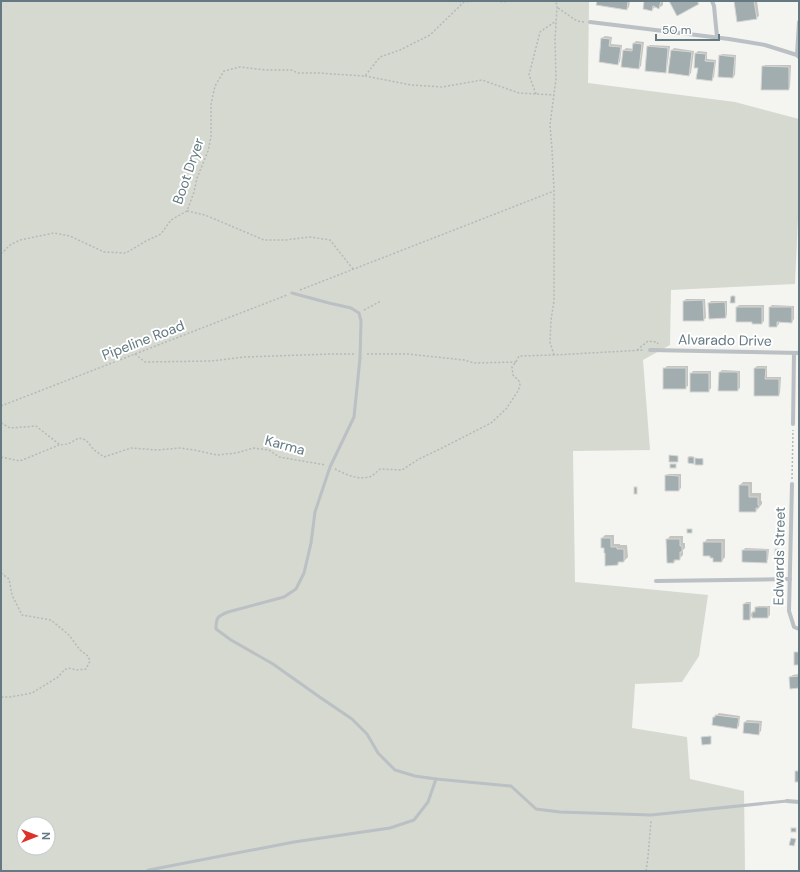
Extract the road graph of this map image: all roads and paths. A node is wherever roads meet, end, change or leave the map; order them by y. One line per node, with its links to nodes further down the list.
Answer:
1 (451, 1): 7 (path)
2 (477, 1): 7 (path)
3 (496, 1): 4 (path)
4 (508, 1)
5 (556, 1): 8 (path)
6 (712, 1): 12 (street)
7 (464, 2): 14 (path)
8 (557, 7): 9 (path); 10 (path)
9 (556, 21): 15 (path); 16 (path)
10 (590, 22): 12 (street)
11 (799, 22): 13 (street)
12 (717, 38): 13 (street)
13 (798, 56)
14 (365, 76): 15 (path); 18 (path, Boot Dryer)
15 (536, 94): 16 (path)
16 (554, 95): 17 (path)
17 (554, 191): 20 (path, Pipeline Road); 28 (path)
18 (187, 211): 19 (path, Boot Dryer); 20 (path)
19 (1, 254)
20 (353, 269): 21 (path, Pipeline Road)
21 (292, 293): 23 (lane); 26 (path, Pipeline Road)
22 (381, 301): 23 (path)
23 (358, 313): 27 (lane)
24 (650, 350): 25 (street, Alvarado Drive); 28 (path)
25 (797, 353): 32 (street)
26 (135, 354): 27 (path); 30 (path, Pipeline Road)
27 (360, 354): 29 (path); 35 (lane)
28 (554, 355): 29 (path)
29 (516, 362): 35 (path, Karma)
30 (1, 406)
31 (1, 423): 33 (path)
32 (793, 424): 36 (path)
33 (60, 445): 34 (path); 35 (path, Karma)
34 (1, 457)
35 (330, 467): 42 (lane)
36 (792, 484): 38 (street, Edwards Street)
37 (1, 573): 41 (path)
38 (790, 579): 39 (street); 40 (street, Edwards Street)
39 (656, 581)
40 (799, 629)
41 (1, 697)
42 (436, 779): 45 (lane); 46 (lane)
43 (787, 802): 44 (street); 45 (lane)
44 (799, 802)
45 (651, 815): 47 (path)
46 (147, 871)
47 (646, 871)

